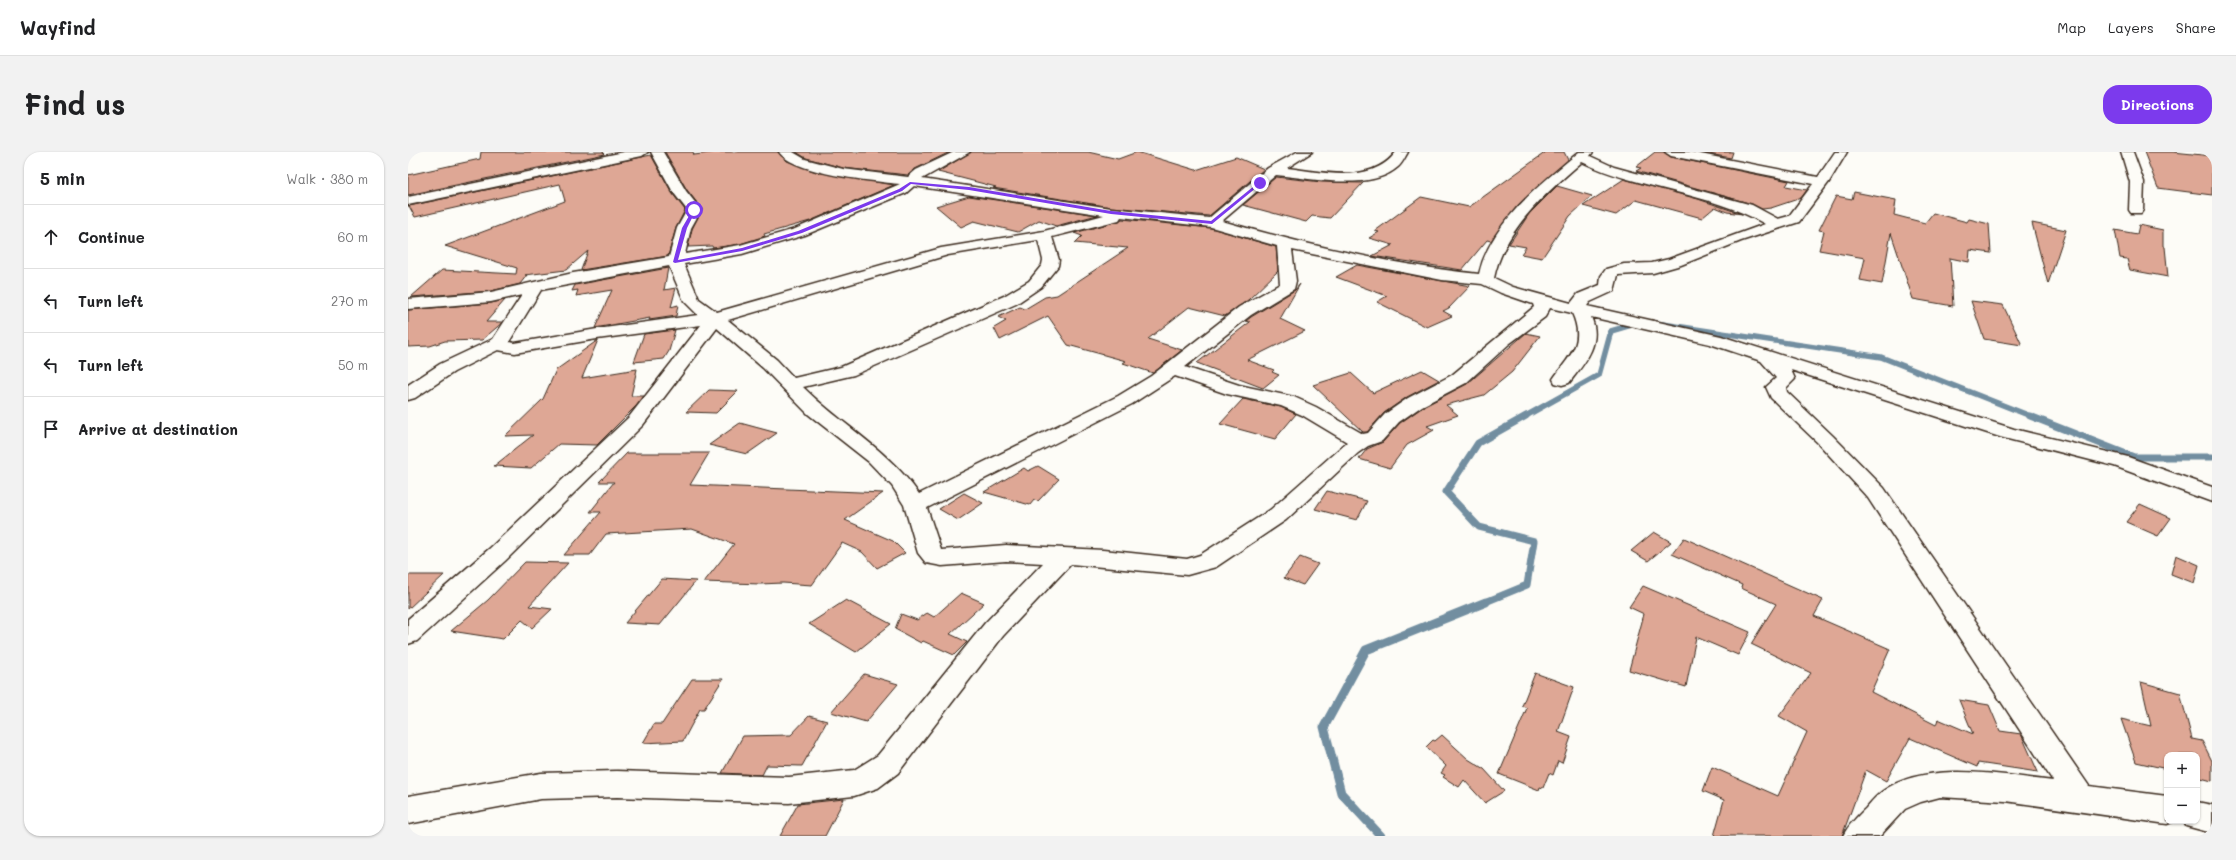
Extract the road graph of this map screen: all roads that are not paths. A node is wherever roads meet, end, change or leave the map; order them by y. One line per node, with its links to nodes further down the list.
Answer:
1 (642, 152): 14 (street)
2 (657, 152): 21 (street)
3 (786, 152): 13 (street)
4 (964, 152): 13 (street)
5 (1306, 152): 11 (street)
6 (1402, 152): 11 (street)
7 (1671, 152): 12 (street)
8 (1841, 152): 12 (street)
9 (2127, 152): 15 (street)
10 (1584, 154): 18 (street); 22 (street)
11 (1273, 172): 17 (street)
12 (1822, 182): 18 (street)
13 (910, 183): 16 (street); 21 (street)
14 (408, 200)
15 (2136, 210)
16 (1127, 214): 17 (street); 19 (street)
17 (1212, 223): 20 (street)
18 (1778, 225): 26 (street)
19 (1044, 235): 27 (street); 32 (street)
20 (1285, 244): 22 (street); 30 (street)
21 (675, 262): 23 (street); 27 (street)
22 (1486, 280): 24 (street)
23 (535, 287): 25 (street); 28 (street)
24 (1541, 301): 26 (street); 34 (street)
25 (408, 304)
26 (1579, 311): 29 (street); 31 (street)
27 (716, 318): 28 (street); 32 (street); 38 (street)
28 (499, 343): 33 (street)
29 (1767, 356): 35 (street); 39 (street)
30 (1172, 369): 34 (street); 36 (street)
31 (1562, 379)
32 (791, 384): 36 (street)
33 (408, 394)
34 (1361, 442): 37 (street)
35 (2212, 495)
36 (914, 505): 37 (street)
37 (1065, 556): 40 (street)
38 (408, 634)
39 (2080, 798): 41 (street); 44 (street)
40 (408, 810)
41 (2164, 810)
42 (2200, 817): 43 (street)
43 (2212, 819)
44 (1860, 836)

